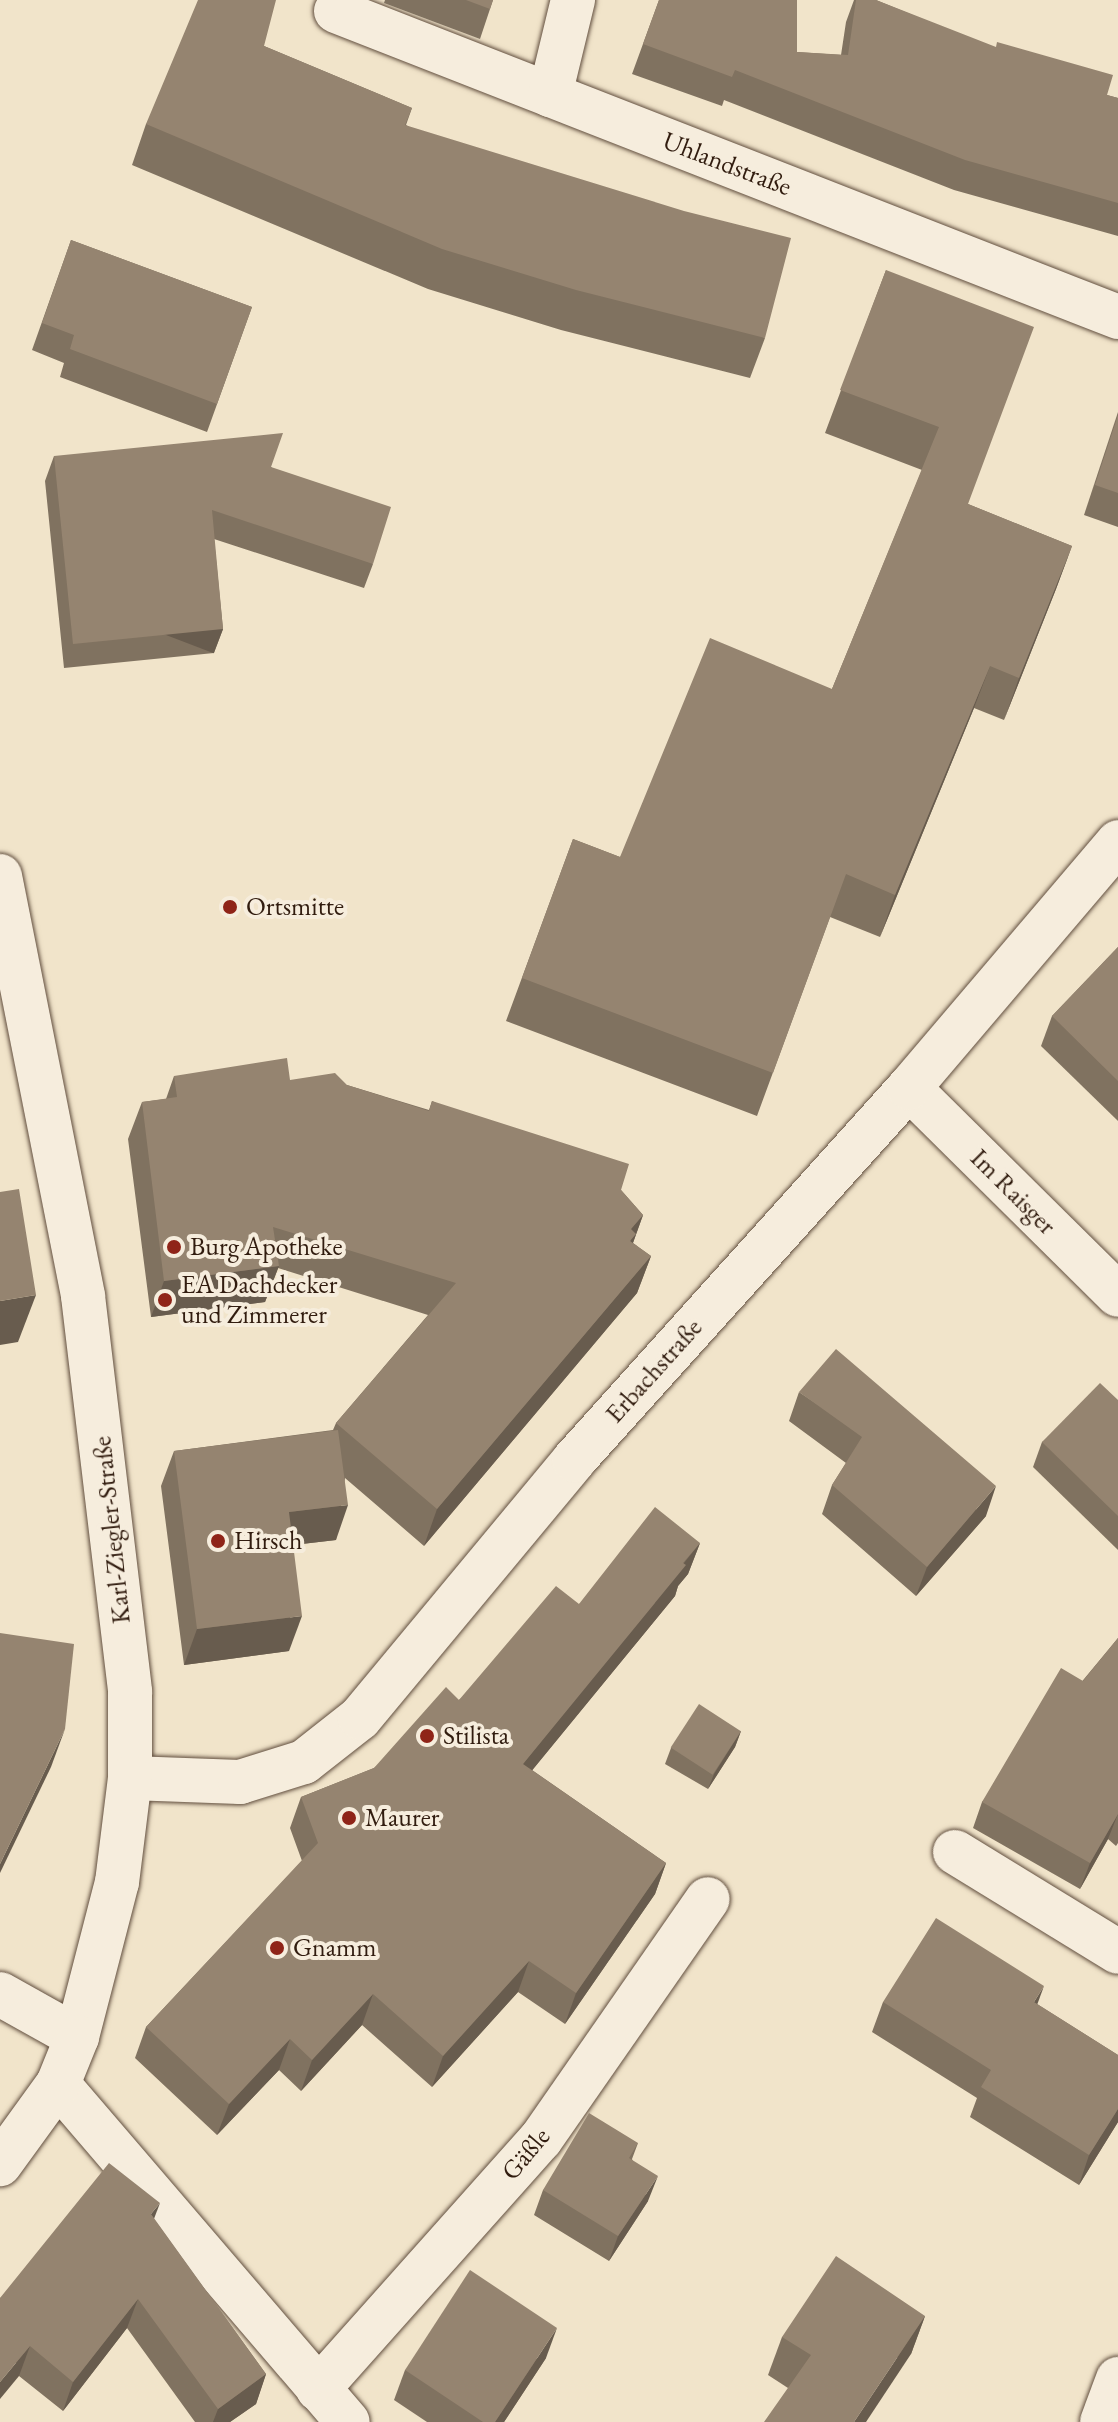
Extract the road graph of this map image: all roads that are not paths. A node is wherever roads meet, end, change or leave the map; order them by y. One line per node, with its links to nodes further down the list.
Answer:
1 (573, 0): 3 (street)
2 (336, 11): 3 (street, Uhlandstraße)
3 (550, 95): 4 (street, Uhlandstraße)
4 (1118, 317)
5 (1118, 842): 7 (street, Erbachstraße)
6 (0, 876): 9 (street, Karl-Ziegler-Straße)
7 (909, 1088): 8 (street, Im Raisger); 9 (street, Erbachstraße)
8 (1118, 1295)
9 (130, 1778): 14 (street, Karl-Ziegler-Straße)
10 (955, 1852): 12 (street)
11 (708, 1899): 18 (street, Gäßle)
12 (1118, 1952)
13 (0, 1994): 14 (street)
14 (77, 2037): 15 (street, Karl-Ziegler-Straße)
15 (58, 2084): 16 (street, Karl-Ziegler-Straße); 18 (street)
16 (0, 2164)
17 (1118, 2379): 20 (street)
18 (318, 2389): 19 (street)
19 (348, 2422)
20 (1102, 2422)

